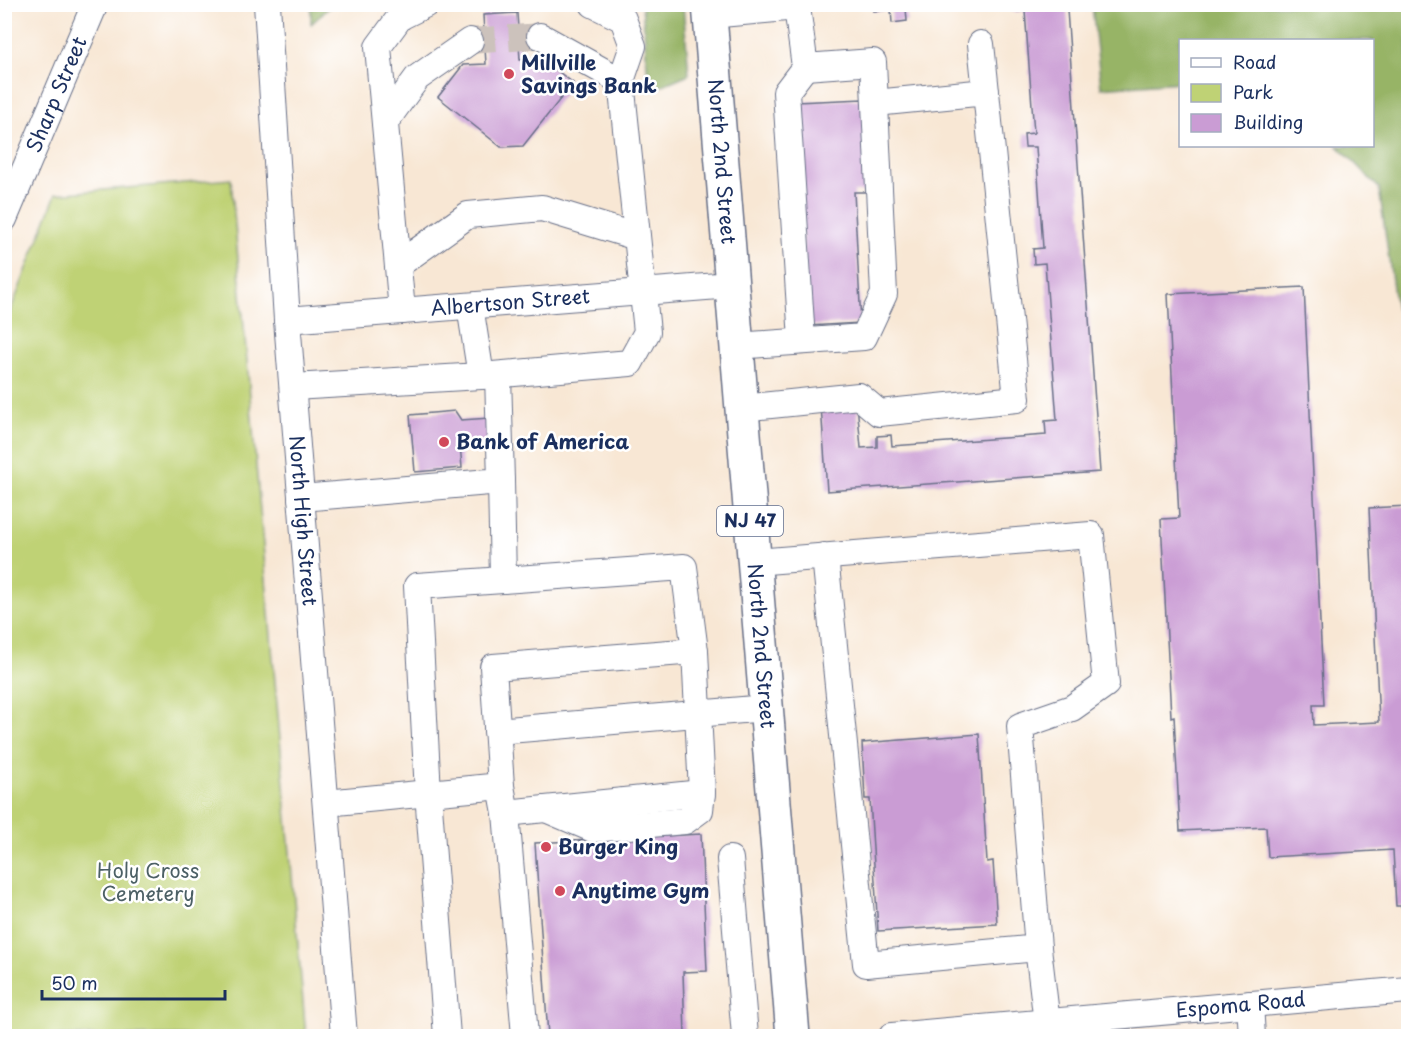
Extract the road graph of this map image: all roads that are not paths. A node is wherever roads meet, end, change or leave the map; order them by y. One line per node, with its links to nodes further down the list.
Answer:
1 (95, 4): 14 (street, Sharp Street)
2 (267, 4): 21 (street, North High Street)
3 (426, 4): 13 (street)
4 (593, 4): 10 (street)
5 (709, 10): 9 (street); 17 (main road, North 2nd Street / NJ 47)
6 (540, 36): 10 (street)
7 (470, 41): 13 (street)
8 (981, 44): 11 (street)
9 (805, 67): 12 (street); 22 (street)
10 (621, 81): 15 (street)
11 (986, 92): 12 (street); 26 (street)
12 (875, 103): 22 (street)
13 (385, 122): 16 (street)
14 (4, 219)
15 (637, 237): 16 (street); 18 (street)
16 (398, 265): 20 (street)
17 (731, 285): 18 (street, Albertson Street); 23 (main road, North 2nd Street / NJ 47)
18 (643, 292): 19 (street, Albertson Street); 24 (street)
19 (471, 306): 20 (street, Albertson Street); 24 (street)
20 (402, 311): 21 (street, Albertson Street)
21 (287, 320): 25 (street, North High Street)
22 (802, 340): 23 (street)
23 (736, 346): 26 (main road, North 2nd Street / NJ 47)
24 (490, 375): 25 (street); 27 (street)
25 (293, 387): 28 (street, North High Street)
26 (741, 408): 30 (main road, North 2nd Street / NJ 47)
27 (501, 481): 28 (street); 31 (street)
28 (302, 498): 38 (street, North High Street)
29 (825, 556): 30 (street); 41 (street); 41 (street)
30 (754, 562): 33 (main road, North 2nd Street / NJ 47)
31 (503, 580): 32 (street); 37 (street)
32 (695, 651): 34 (street); 35 (street)
33 (766, 708): 34 (street); 50 (main road, North 2nd Street / NJ 47)
34 (698, 712): 35 (street); 39 (street)
35 (498, 731): 36 (street)
36 (501, 786): 37 (street); 39 (street)
37 (428, 793): 38 (street); 47 (street)
38 (326, 804): 46 (street, North High Street)
39 (506, 813): 48 (street)
40 (730, 859): 49 (street)
41 (1038, 948): 44 (street)
42 (1408, 990): 43 (street, Espoma Road)
43 (1250, 1004): 45 (street, Espoma Road); 52 (street)
44 (1047, 1023): 45 (street, Espoma Road); 51 (street, Espoma Road)
45 (1136, 1025)
46 (344, 1036)
47 (447, 1036)
48 (525, 1036)
49 (745, 1036)
50 (793, 1036)
51 (891, 1036)
52 (1252, 1036)

